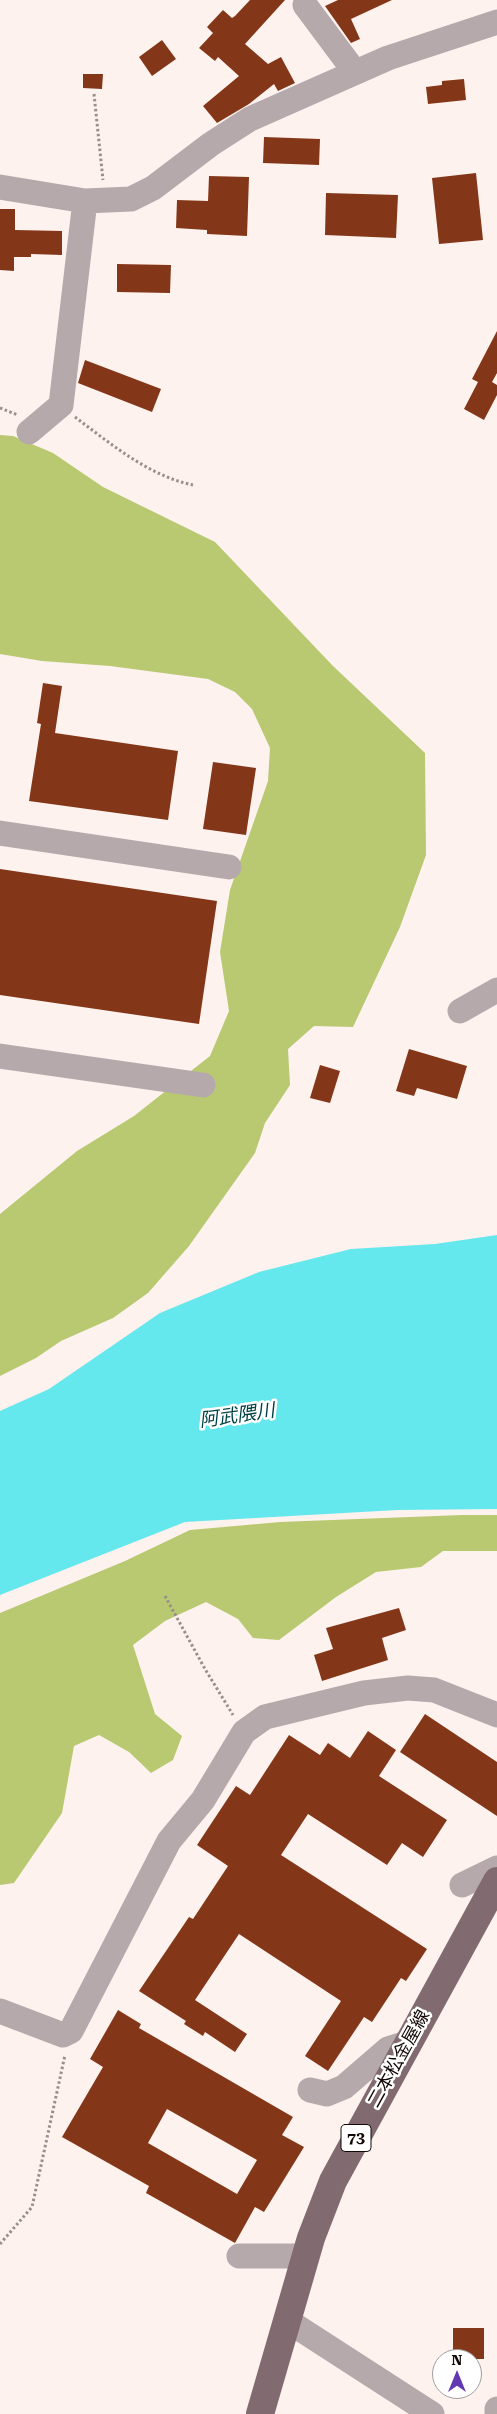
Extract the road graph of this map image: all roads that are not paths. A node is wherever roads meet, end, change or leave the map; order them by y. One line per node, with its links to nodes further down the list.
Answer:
1 (305, 5): 3 (street)
2 (497, 22): 3 (street)
3 (355, 72): 5 (street)
4 (0, 187): 5 (street)
5 (96, 201): 6 (street)
6 (29, 432)
7 (0, 833): 8 (street)
8 (229, 867)
9 (497, 990): 10 (street)
10 (460, 1011)
11 (0, 1056): 12 (street)
12 (203, 1085)
13 (497, 1715): 19 (street)
14 (497, 1868): 16 (street)
15 (497, 1881): 18 (main road, 二本松金屋線 / 73)
16 (462, 1885)
17 (497, 1913): 18 (street)
18 (472, 1924): 20 (main road, 二本松金屋線 / 73)
19 (0, 2011)
20 (407, 2043): 21 (street); 23 (main road, 二本松金屋線 / 73)
21 (310, 2090)
22 (239, 2256): 23 (street)
23 (306, 2256): 24 (main road, 二本松金屋線 / 73)
24 (288, 2321): 26 (main road, 二本松金屋線 / 73); 27 (street)
25 (497, 2409): 28 (street)
26 (260, 2414)
27 (432, 2414)
28 (497, 2414)

